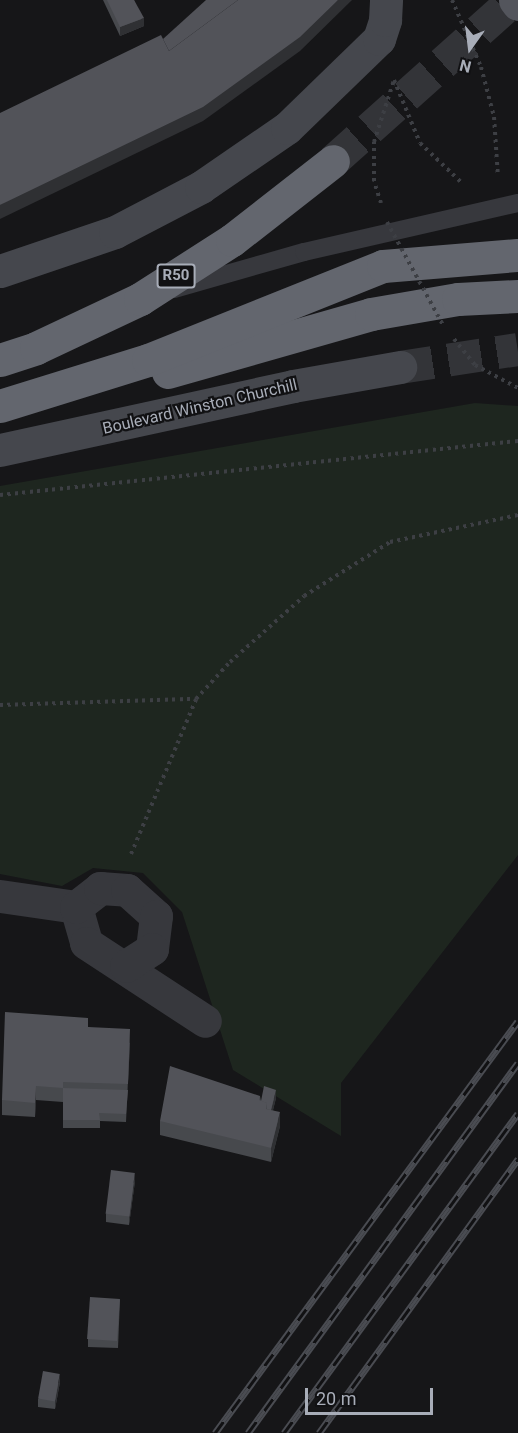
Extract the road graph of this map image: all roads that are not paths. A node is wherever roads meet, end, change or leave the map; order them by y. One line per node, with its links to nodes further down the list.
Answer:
1 (386, 0): 7 (street)
2 (515, 0): 3 (main road)
3 (518, 4)
4 (333, 161): 9 (highway, R50)
5 (518, 203): 9 (lane)
6 (518, 255): 12 (highway)
7 (0, 271)
8 (518, 296): 13 (highway)
9 (140, 299): 10 (highway, R50)
10 (0, 360)
11 (400, 367): 14 (street, Boulevard Winston Churchill)
12 (0, 406)
13 (0, 412)
14 (0, 450)
15 (0, 896): 16 (street)
16 (76, 906): 17 (street); 17 (street)
17 (126, 966): 18 (street)
18 (205, 1021)

